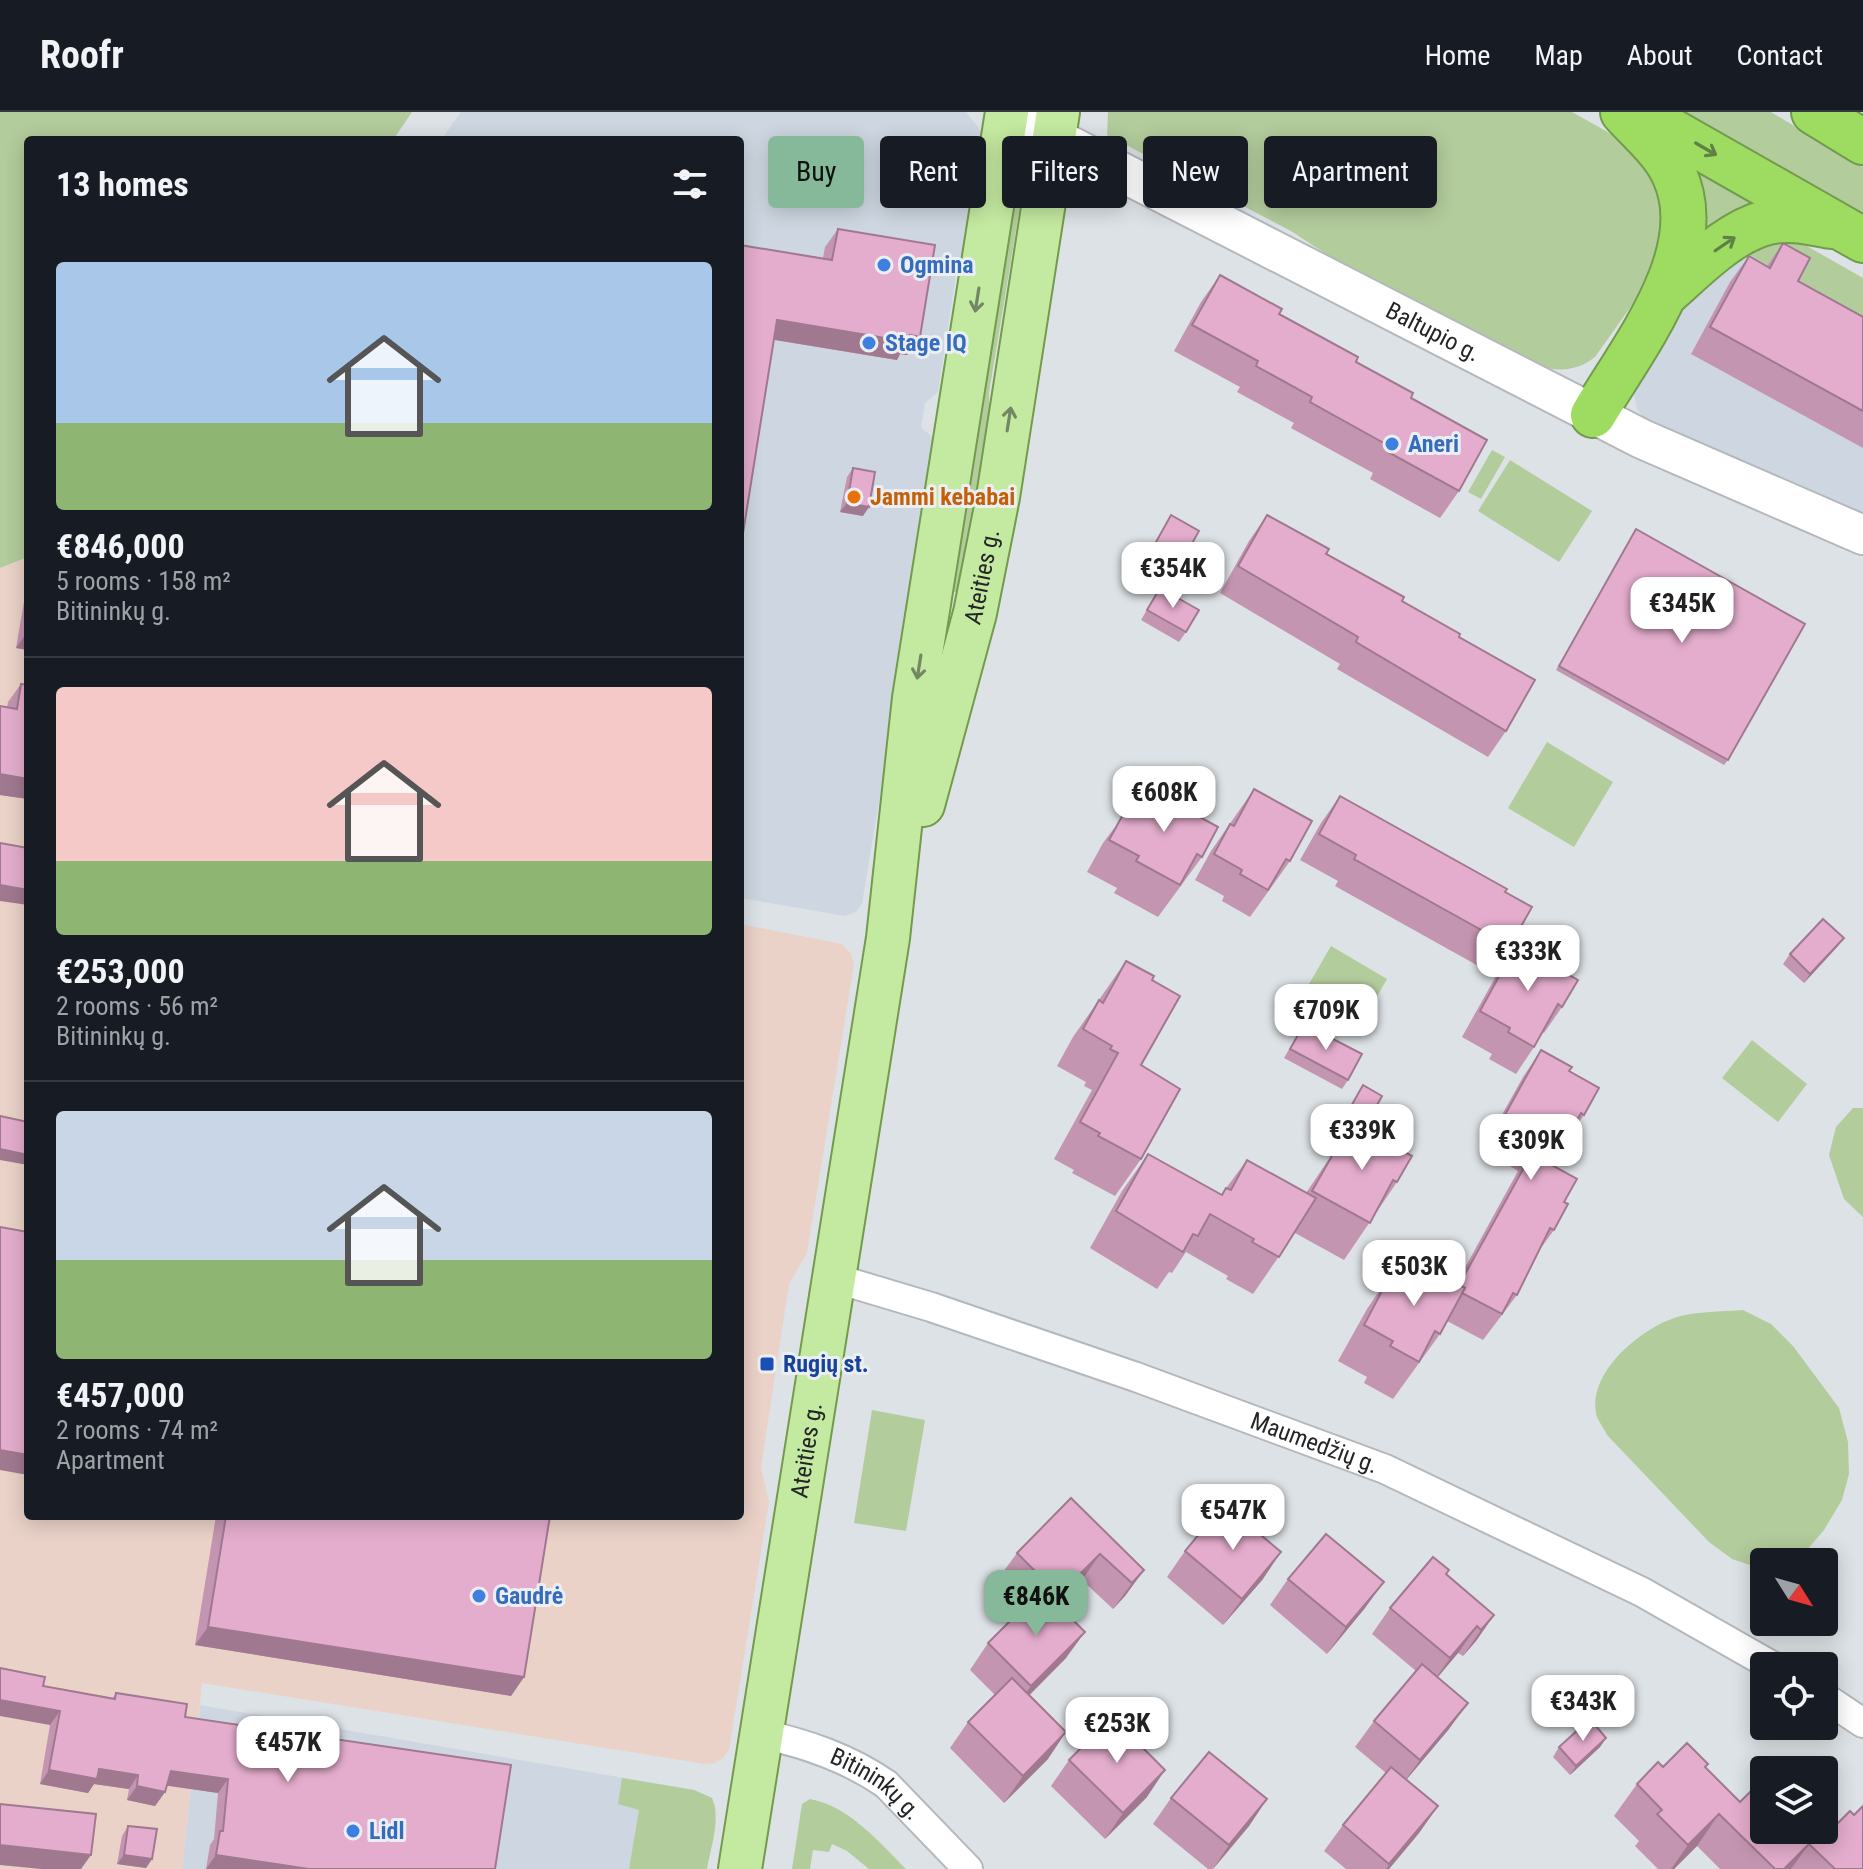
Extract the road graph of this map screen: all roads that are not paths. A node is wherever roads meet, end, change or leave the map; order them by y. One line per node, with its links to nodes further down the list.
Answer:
1 (1009, 112): 5 (street, Baltupio g.); 11 (main road, Ateities g., one-way to 11)
2 (1623, 112): 8 (highway)
3 (1638, 112): 7 (highway, one-way to 7)
4 (1814, 112): 6 (highway)
5 (1056, 125): 9 (street, Baltupio g.); 12 (main road, Ateities g., one-way to 5)
6 (1863, 142)
7 (1853, 234): 8 (highway, one-way to 7)
8 (1665, 294): 9 (highway)
9 (1593, 415): 10 (street, Baltupio g.)
10 (1863, 535)
11 (929, 597): 12 (main road); 13 (main road, Ateities g., one-way to 13)
12 (975, 613): 13 (main road, Ateities g.)
13 (888, 938): 14 (main road, Ateities g.)
14 (834, 1278): 15 (street, Maumedžių g.); 18 (main road, Ateities g.)
15 (1750, 1653)
16 (1838, 1706): 17 (street)
17 (1863, 1723)
18 (762, 1734): 19 (main road, Ateities g.); 20 (street, Bitininkų g.)
19 (740, 1869)
20 (968, 1869)

